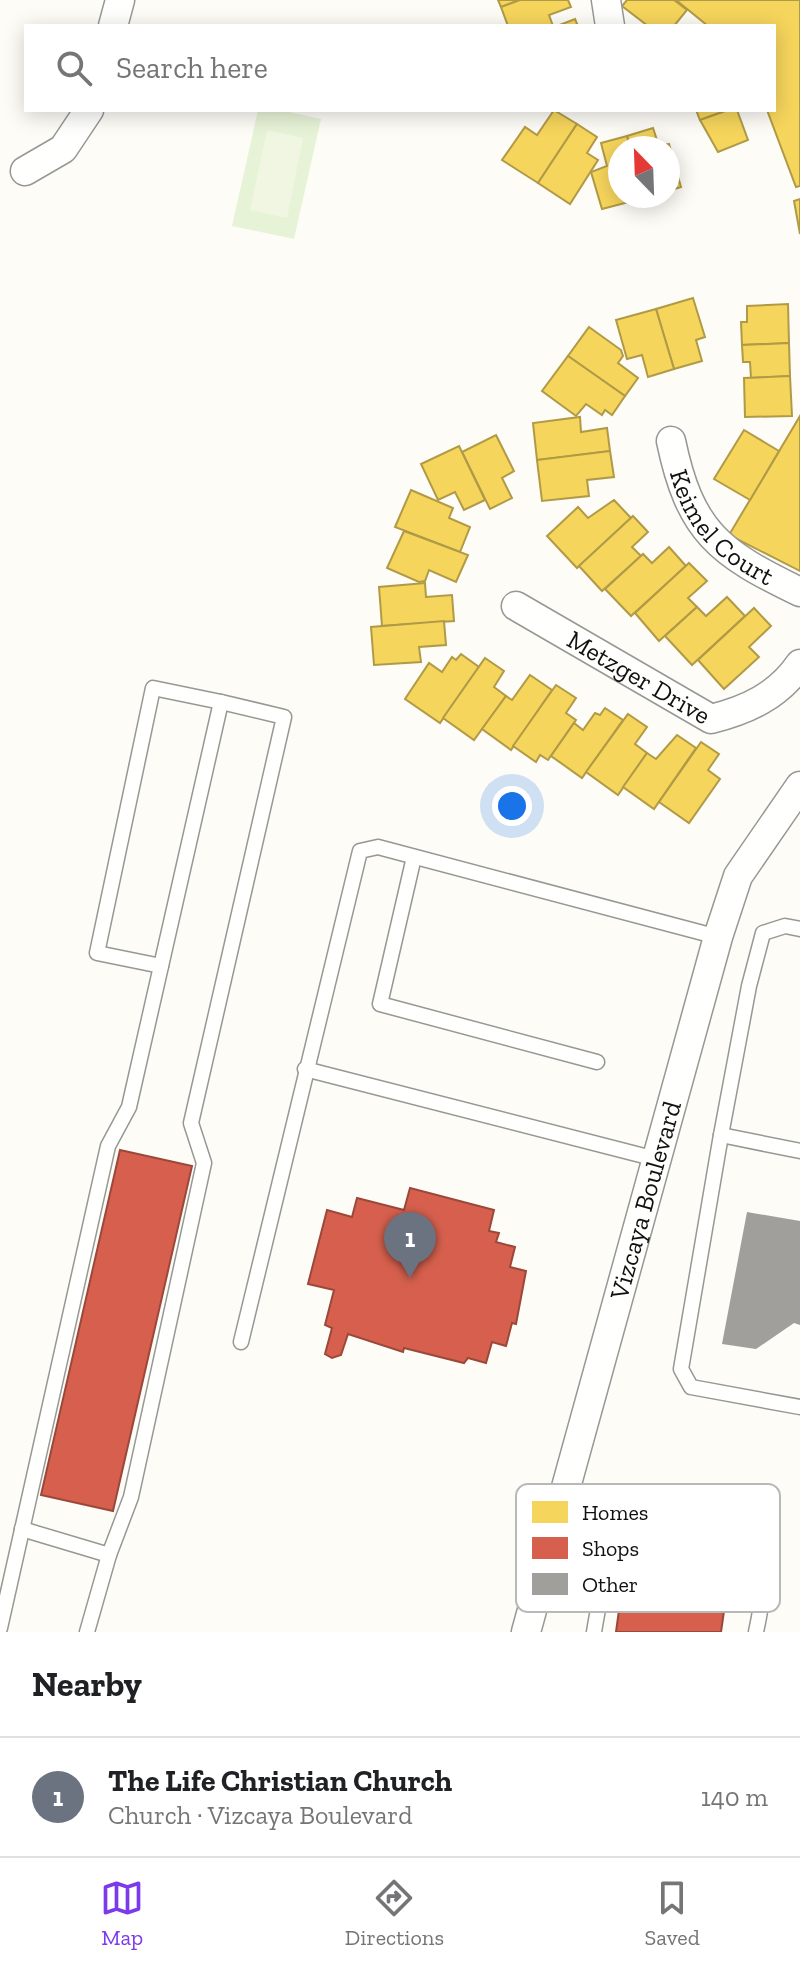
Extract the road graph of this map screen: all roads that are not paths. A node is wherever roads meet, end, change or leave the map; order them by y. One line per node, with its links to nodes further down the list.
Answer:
1 (120, 0): 3 (street)
2 (606, 0): 4 (street)
3 (114, 24)
4 (610, 24)
5 (88, 112): 6 (street)
6 (25, 171)
7 (671, 441): 8 (street, Keimel Court)
8 (800, 592)
9 (516, 606): 10 (street, Metzger Drive)
10 (800, 664)
11 (221, 702): 16 (lane); 16 (lane); 26 (lane)
12 (800, 786): 15 (street, Vizcaya Boulevard)
13 (414, 857): 15 (lane); 17 (lane); 18 (lane)
14 (800, 929): 19 (lane)
15 (718, 937): 21 (street, Vizcaya Boulevard)
16 (161, 966): 25 (lane)
17 (597, 1062)
18 (305, 1069): 21 (lane); 22 (lane)
19 (721, 1135): 20 (lane); 23 (lane)
20 (800, 1151)
21 (656, 1159): 24 (street, Vizcaya Boulevard)
22 (241, 1342)
23 (800, 1407)
24 (567, 1484)
25 (22, 1529): 26 (lane); 30 (lane)
26 (109, 1555): 31 (lane)
27 (531, 1612): 32 (street, Vizcaya Boulevard)
28 (597, 1612): 33 (lane)
29 (759, 1612): 34 (lane)
30 (0, 1628)
31 (87, 1632)
32 (526, 1632)
33 (594, 1632)
34 (756, 1632)

